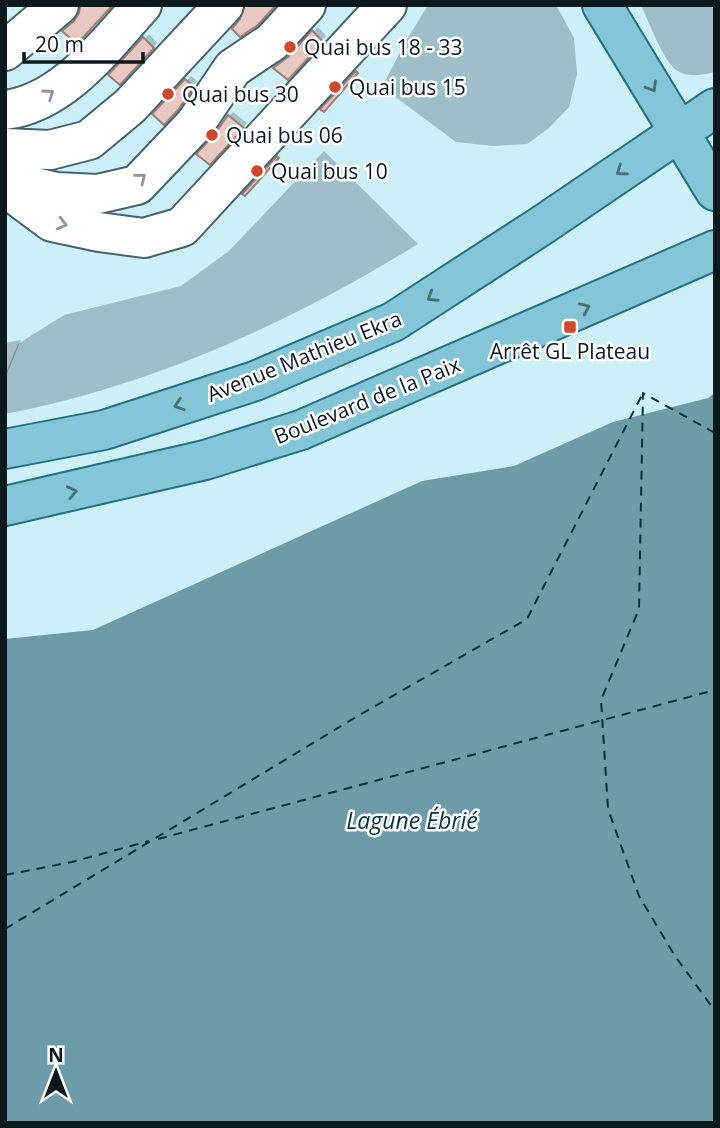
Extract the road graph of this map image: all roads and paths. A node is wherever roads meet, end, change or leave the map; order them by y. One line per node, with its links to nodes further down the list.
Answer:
1 (59, 5): 7 (lane)
2 (142, 5): 9 (lane, one-way to 2)
3 (224, 5): 11 (lane)
4 (306, 5): 12 (lane, one-way to 4)
5 (387, 5): 13 (lane, one-way to 5)
6 (602, 5): 10 (main road, one-way to 10)
7 (5, 51)
8 (715, 108): 10 (main road, Avenue Mathieu Ekra)
9 (5, 110)
10 (677, 132): 14 (main road); 16 (main road, Avenue Mathieu Ekra, one-way to 16)
11 (5, 148)
12 (5, 180)
13 (5, 187)
14 (715, 191)
15 (715, 250): 17 (main road, Boulevard de la Paix, one-way to 15)
16 (5, 449)
17 (5, 506)

